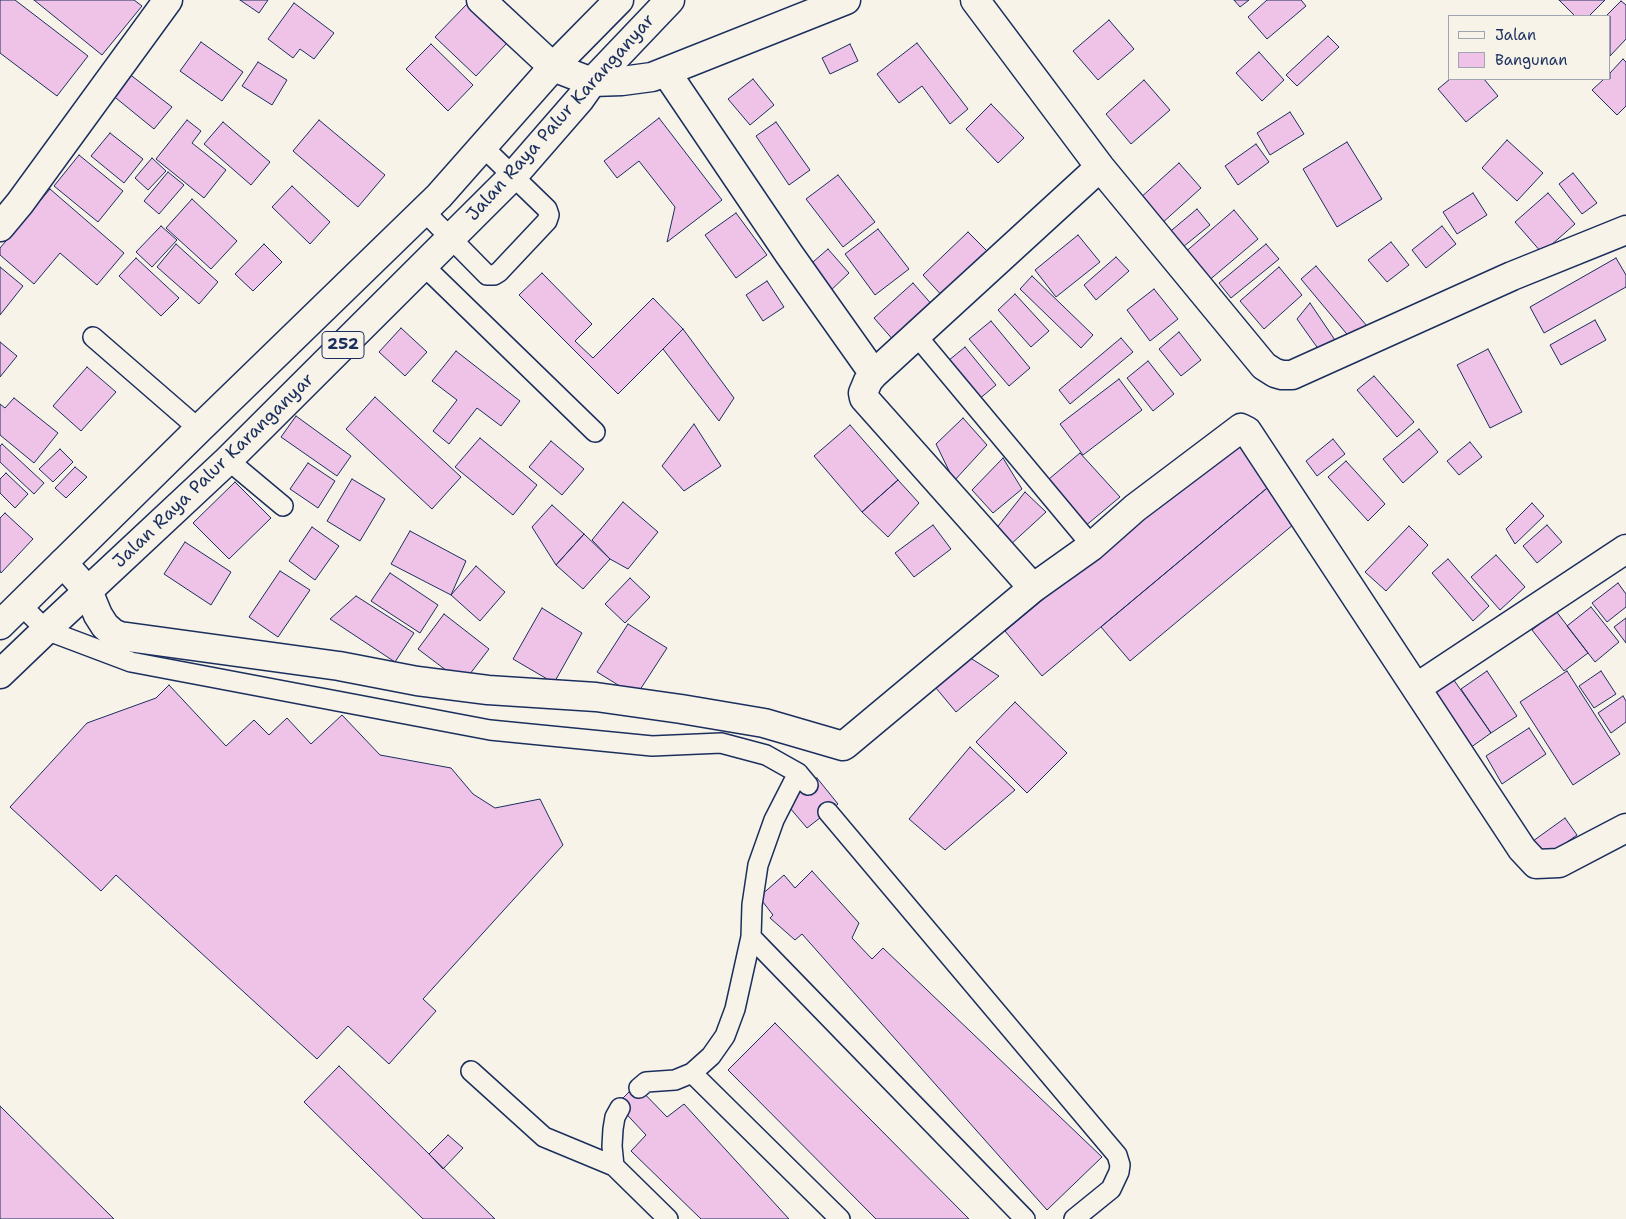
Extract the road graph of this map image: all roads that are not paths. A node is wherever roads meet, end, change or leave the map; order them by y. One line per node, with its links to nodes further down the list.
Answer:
1 (168, 0): 14 (street)
2 (481, 0): 7 (street)
3 (619, 0): 7 (street, Jalan Raya Palur Karanganyar / 252)
4 (670, 0): 9 (street, Jalan Raya Palur Karanganyar / 252)
5 (846, 0): 8 (street)
6 (976, 0): 11 (street)
7 (554, 67): 9 (street); 10 (street, Jalan Raya Palur Karanganyar / 252)
8 (666, 72): 9 (street); 20 (street)
9 (592, 82): 12 (street, Jalan Raya Palur Karanganyar / 252)
10 (483, 147): 12 (lane); 13 (street, Jalan Raya Palur Karanganyar / 252)
11 (1100, 167): 15 (street); 18 (street)
12 (513, 176): 16 (street, Jalan Raya Palur Karanganyar / 252); 16 (lane)
13 (424, 210): 16 (lane); 21 (street, Jalan Raya Palur Karanganyar / 252)
14 (0, 227)
15 (1626, 230)
16 (450, 238): 17 (street, Jalan Raya Palur Karanganyar / 252)
17 (423, 265): 22 (lane); 23 (street, Jalan Raya Palur Karanganyar / 252)
18 (916, 335): 20 (street); 25 (lane)
19 (93, 338): 21 (lane)
20 (874, 374): 28 (street)
21 (199, 429): 27 (street, Jalan Raya Palur Karanganyar / 252)
22 (595, 432)
23 (228, 460): 24 (lane); 29 (street, Jalan Raya Palur Karanganyar / 252)
24 (283, 506)
25 (1092, 546): 28 (street); 34 (street)
26 (1626, 549): 34 (street)
27 (63, 563): 29 (street); 30 (street, Jalan Raya Palur Karanganyar / 252)
28 (1033, 588): 29 (street)
29 (88, 591): 32 (street, Jalan Raya Palur Karanganyar / 252)
30 (21, 605): 31 (street, Jalan Raya Palur Karanganyar / 252); 32 (lane)
31 (0, 624)
32 (46, 630): 33 (street, Jalan Raya Palur Karanganyar / 252); 37 (lane)
33 (0, 674)
34 (1416, 688): 36 (street)
35 (828, 812): 46 (lane)
36 (1626, 828)
37 (751, 937): 39 (lane); 45 (lane)
38 (471, 1071): 42 (lane)
39 (692, 1073): 40 (lane); 44 (lane)
40 (638, 1088)
41 (620, 1108): 42 (lane)
42 (614, 1166): 43 (lane)
43 (668, 1219)
44 (840, 1219)
45 (1025, 1219)
46 (1074, 1219)

